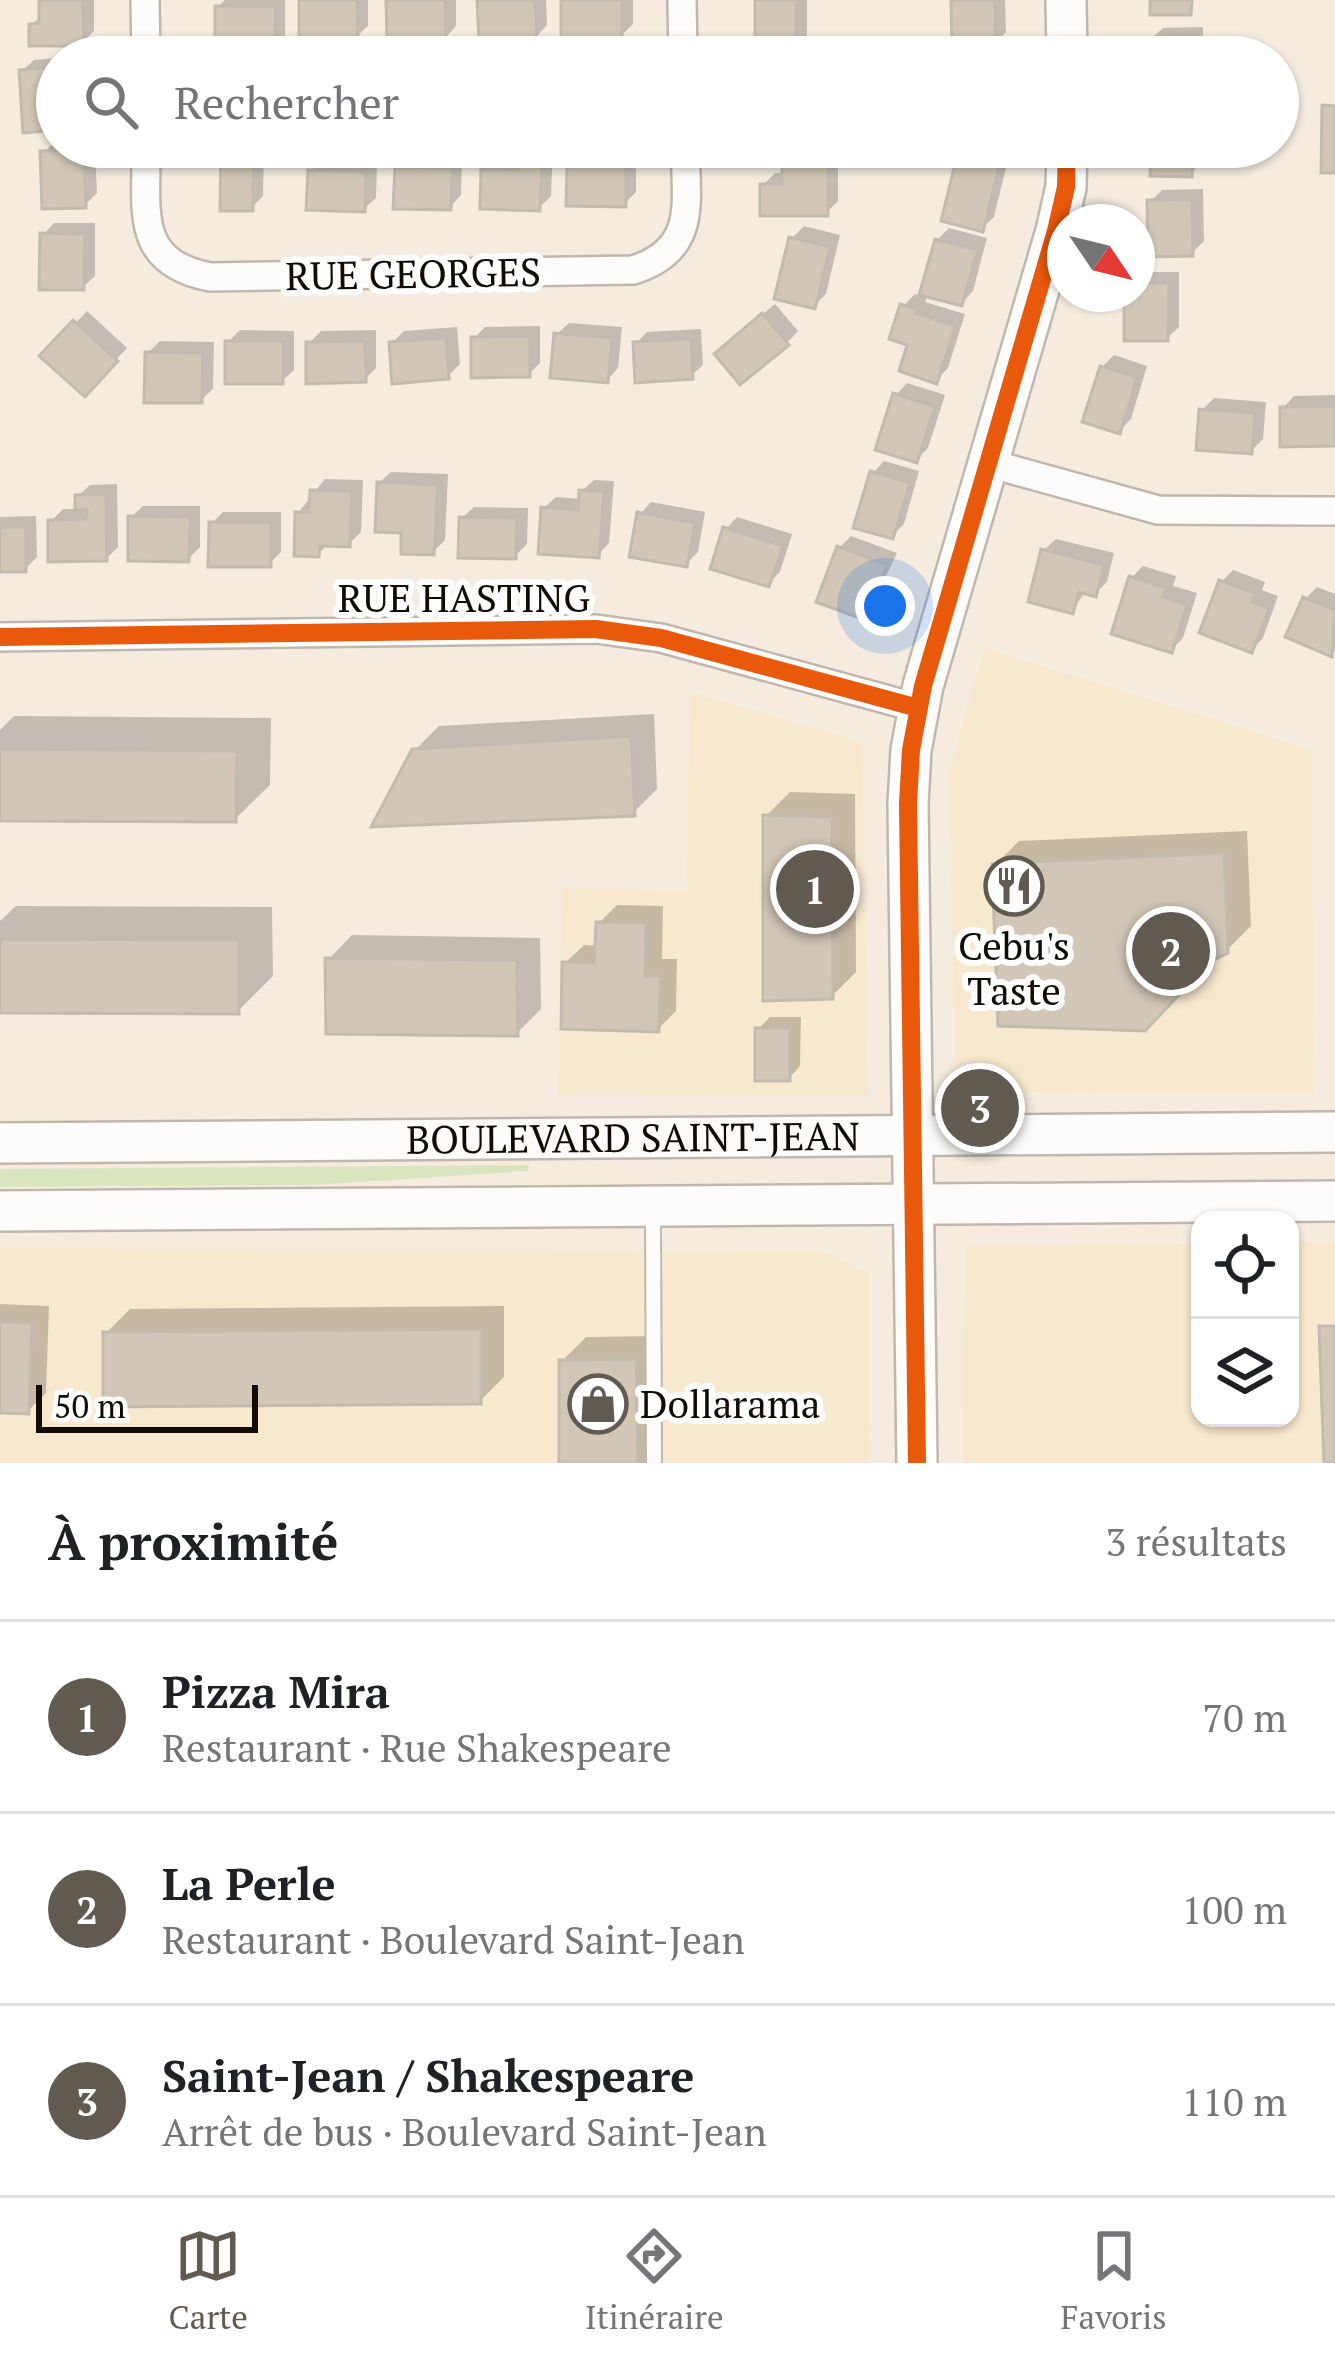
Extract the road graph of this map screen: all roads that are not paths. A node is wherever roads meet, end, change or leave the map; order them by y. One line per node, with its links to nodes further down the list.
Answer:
1 (146, 0): 4 (street)
2 (682, 0): 5 (street)
3 (1066, 0): 6 (main road)
4 (146, 36)
5 (683, 36)
6 (1066, 36)
7 (146, 168): 8 (street, RUE GEORGES)
8 (685, 168)
9 (1065, 168): 10 (main road)
10 (988, 463): 11 (street); 13 (main road)
11 (1335, 511)
12 (0, 637): 13 (street, RUE HASTING)
13 (918, 708): 15 (main road)
14 (1335, 1132): 15 (main road, BOULEVARD SAINT-JEAN)
15 (915, 1137): 16 (main road, BOULEVARD SAINT-JEAN); 18 (main road)
16 (0, 1143)
17 (1335, 1201): 18 (main road, BOULEVARD SAINT-JEAN)
18 (915, 1204): 19 (main road, BOULEVARD SAINT-JEAN); 22 (main road)
19 (652, 1207): 20 (main road, BOULEVARD SAINT-JEAN); 21 (lane)
20 (0, 1211)
21 (654, 1463)
22 (917, 1463)

